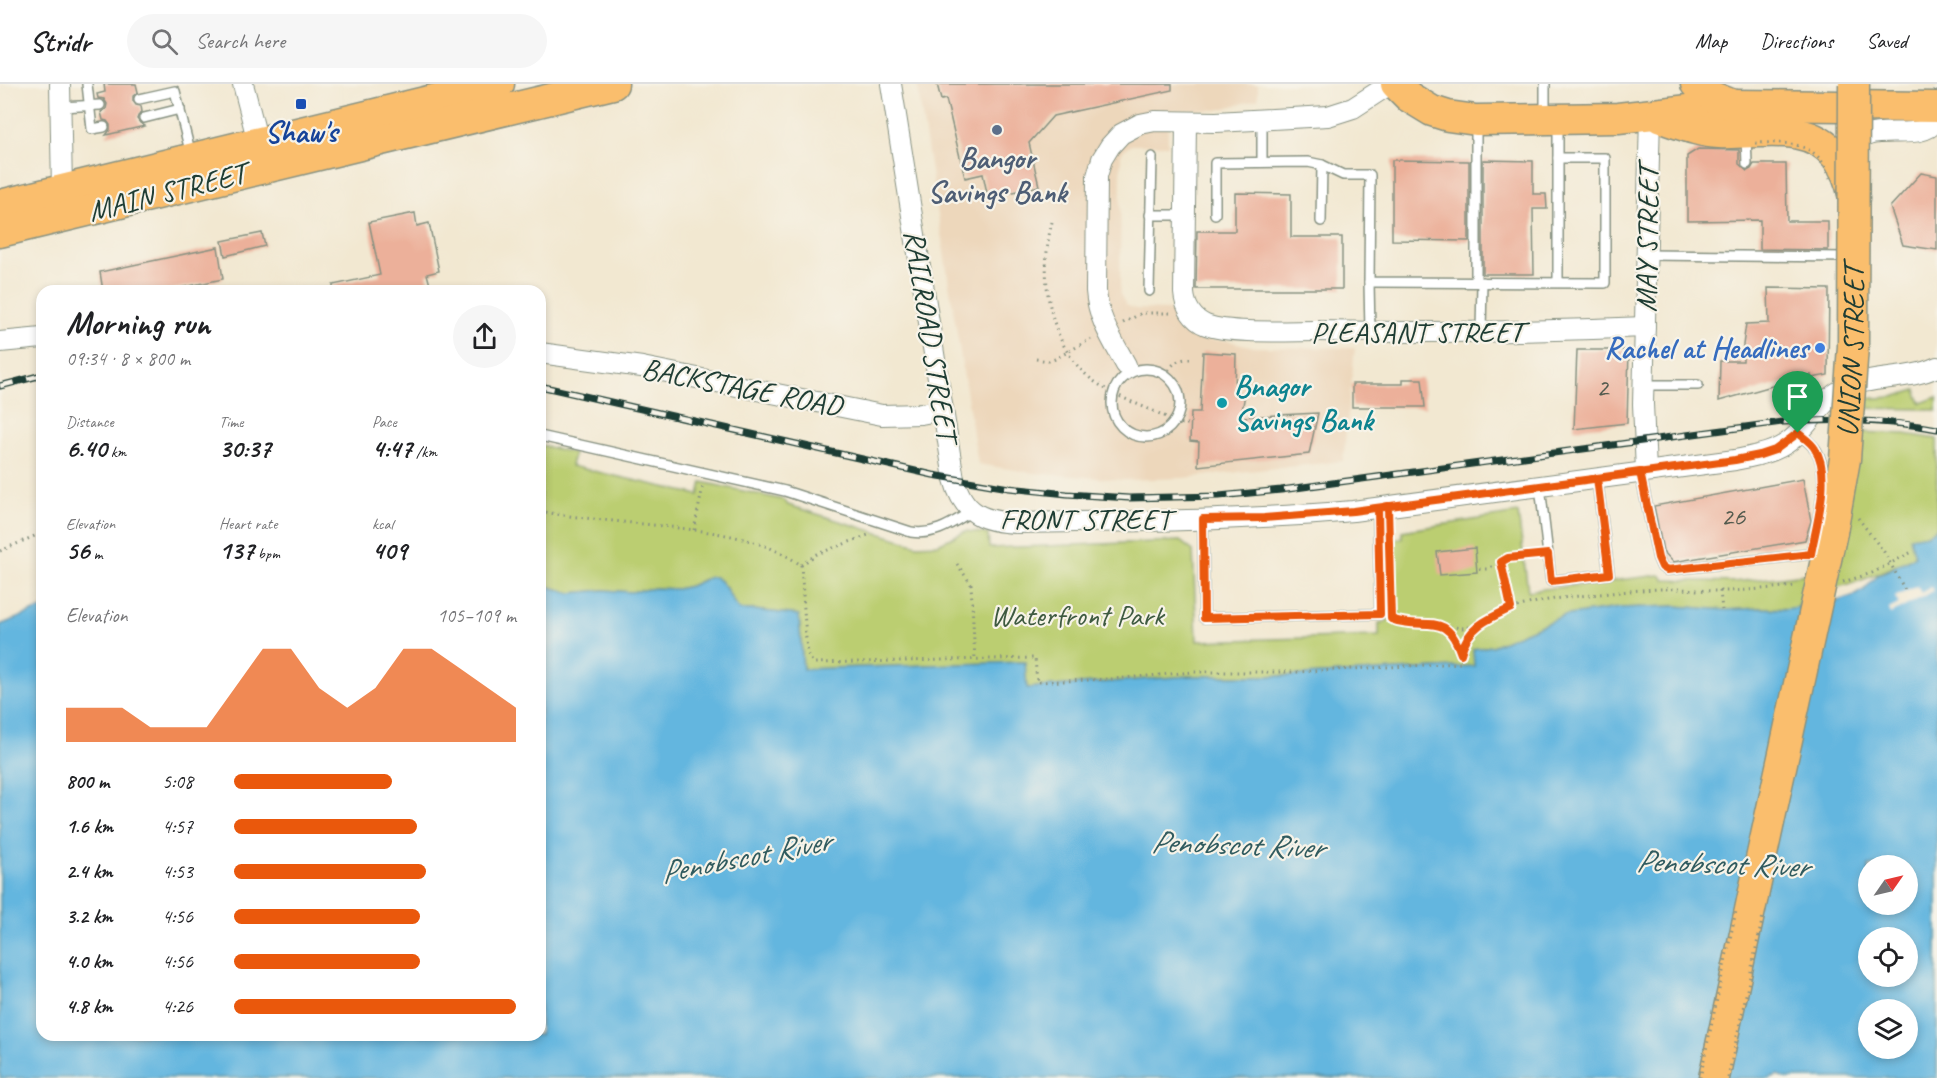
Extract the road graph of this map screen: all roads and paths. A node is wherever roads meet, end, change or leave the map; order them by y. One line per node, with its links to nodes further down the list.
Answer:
1 (60, 84): 17 (street)
2 (87, 84): 14 (lane)
3 (243, 84): 29 (street)
4 (500, 84): 29 (main road, MAIN STREET)
5 (613, 84): 11 (main road, MAIN STREET)
6 (891, 84): 70 (street, RAILROAD STREET)
7 (1390, 84): 22 (street)
8 (1396, 84): 23 (main road)
9 (1545, 84): 24 (lane)
10 (1696, 84): 16 (main road)
11 (579, 88): 29 (main road, MAIN STREET)
12 (1854, 95): 16 (main road); 18 (main road); 36 (main road, UNION STREET, bridge)
13 (139, 99): 19 (lane)
14 (89, 105): 15 (lane); 17 (lane); 27 (lane)
15 (100, 105)
16 (1733, 105): 20 (main road)
17 (60, 106): 37 (street)
18 (1937, 107)
19 (180, 109): 21 (lane); 35 (lane)
20 (1650, 115): 24 (main road); 28 (main road); 45 (street, MAY STREET)
21 (144, 118)
22 (1262, 120): 26 (street); 32 (lane)
23 (1476, 120): 24 (main road); 48 (lane)
24 (1551, 120): 31 (lane)
25 (1937, 120): 46 (street)
26 (1186, 122): 41 (street); 64 (street)
27 (104, 127)
28 (1752, 136): 33 (lane); 36 (path, bridge); 36 (main road, bridge)
29 (261, 155): 35 (main road, MAIN STREET)
30 (1152, 157): 40 (lane)
31 (1558, 158): 49 (lane); 49 (lane)
32 (1262, 162): 34 (lane); 39 (lane)
33 (1747, 164)
34 (1322, 165): 42 (lane); 47 (lane)
35 (195, 171): 37 (main road, MAIN STREET)
36 (1843, 194): 106 (main road, UNION STREET, bridge)
37 (65, 202): 38 (main road, MAIN STREET); 44 (main road, MAIN STREET)
38 (0, 205)
39 (1215, 214)
40 (1150, 215): 41 (lane); 50 (lane)
41 (1185, 216): 51 (street)
42 (1321, 221)
43 (1052, 222): 59 (path)
44 (0, 232)
45 (1647, 255): 46 (lane); 53 (street, MAY STREET)
46 (1855, 257): 68 (street)
47 (1369, 282): 48 (lane); 54 (lane)
48 (1479, 282): 49 (lane); 55 (lane)
49 (1558, 283)
50 (1149, 291)
51 (1184, 315): 52 (path); 54 (street, PLEASANT STREET)
52 (1127, 321)
53 (1645, 327): 55 (street, PLEASANT STREET); 66 (street, MAY STREET)
54 (1370, 332): 55 (street, PLEASANT STREET)
55 (1481, 332)
56 (36, 339): 58 (street)
57 (1087, 341): 59 (path)
58 (0, 342)
59 (1068, 352): 61 (path); 69 (path)
60 (546, 354): 70 (street, BACKSTAGE ROAD)
61 (1036, 359)
62 (1193, 359): 65 (path)
63 (1937, 367): 68 (street, FRONT STREET)
64 (1128, 369): 65 (lane); 69 (lane)
65 (1165, 375): 71 (lane)
66 (1643, 385): 67 (lane); 75 (street, MAY STREET)
67 (1698, 385)
68 (1855, 385): 73 (street, FRONT STREET)
69 (1114, 392): 71 (path); 71 (lane)
70 (943, 410): 80 (street, RAILROAD STREET)
71 (1174, 421): 72 (path)
72 (1190, 424)
73 (1798, 433): 75 (street, FRONT STREET); 75 (lane)
74 (546, 437): 80 (lane)
75 (1643, 471): 76 (street, FRONT STREET)
76 (1597, 478): 78 (street, FRONT STREET); 89 (lane)
77 (704, 486): 84 (path)
78 (1540, 486): 79 (street, FRONT STREET); 89 (lane)
79 (1378, 508): 83 (street, FRONT STREET); 83 (lane)
80 (972, 511): 83 (street, FRONT STREET)
81 (546, 512): 84 (path)
82 (1853, 515): 93 (path)
83 (1203, 519)
84 (694, 530): 92 (path)
85 (871, 534): 92 (path)
86 (36, 535): 87 (path)
87 (0, 551)
88 (1912, 552): 93 (path)
89 (1548, 554): 90 (path)
90 (1501, 562): 94 (path); 100 (path)
91 (957, 564): 105 (path)
92 (801, 565): 105 (path)
93 (1891, 565): 95 (path); 98 (path)
94 (1479, 569)
95 (1839, 583)
96 (1803, 585): 97 (path)
97 (1720, 591): 100 (path); 101 (path)
98 (1906, 592)
99 (1391, 608): 102 (path)
100 (1511, 608): 103 (path)
101 (1722, 609)
102 (1443, 626): 103 (path); 104 (path)
103 (1479, 626): 104 (path)
104 (1461, 654): 105 (path)
105 (975, 660)
106 (1746, 900): 107 (path, bridge); 108 (main road, UNION STREET)
107 (1700, 1078)
108 (1714, 1078)

